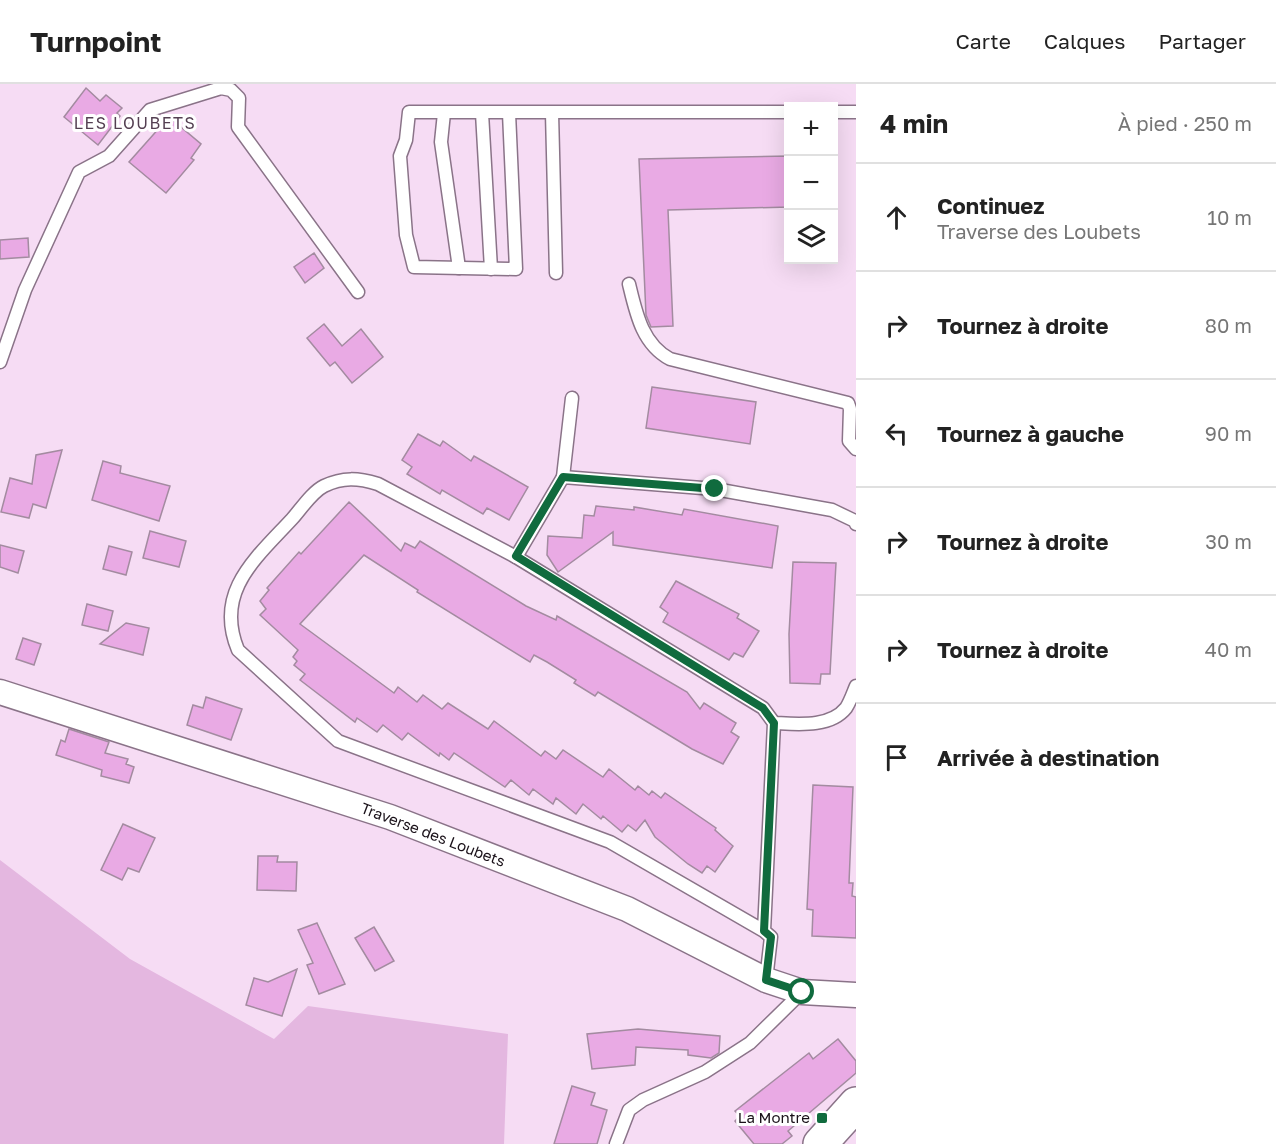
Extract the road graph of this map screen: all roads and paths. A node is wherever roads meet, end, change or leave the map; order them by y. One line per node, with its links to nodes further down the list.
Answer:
1 (784, 112): 7 (lane)
2 (838, 112): 3 (lane)
3 (856, 112)
4 (444, 113): 5 (lane); 8 (lane); 8 (lane)
5 (482, 113): 6 (lane); 9 (lane)
6 (509, 113): 7 (lane); 9 (lane)
7 (552, 113): 10 (lane)
8 (459, 268): 9 (lane)
9 (491, 269)
10 (556, 273)
11 (629, 284): 15 (lane)
12 (358, 292): 13 (lane)
13 (0, 362)
14 (572, 399): 16 (lane)
15 (856, 449)
16 (563, 477): 17 (lane); 18 (lane)
17 (856, 522)
18 (516, 556): 21 (lane); 22 (lane)
19 (856, 686): 21 (lane)
20 (0, 692): 23 (street, Traverse des Loubets)
21 (774, 723): 22 (lane)
22 (764, 931): 23 (lane)
23 (766, 980): 24 (street, Traverse des Loubets)
24 (802, 992): 25 (street, Traverse des Loubets); 28 (lane)
25 (856, 995)
26 (856, 1104): 29 (main road)
27 (856, 1134): 30 (main road)
28 (616, 1144)
29 (819, 1144)
30 (846, 1144)

